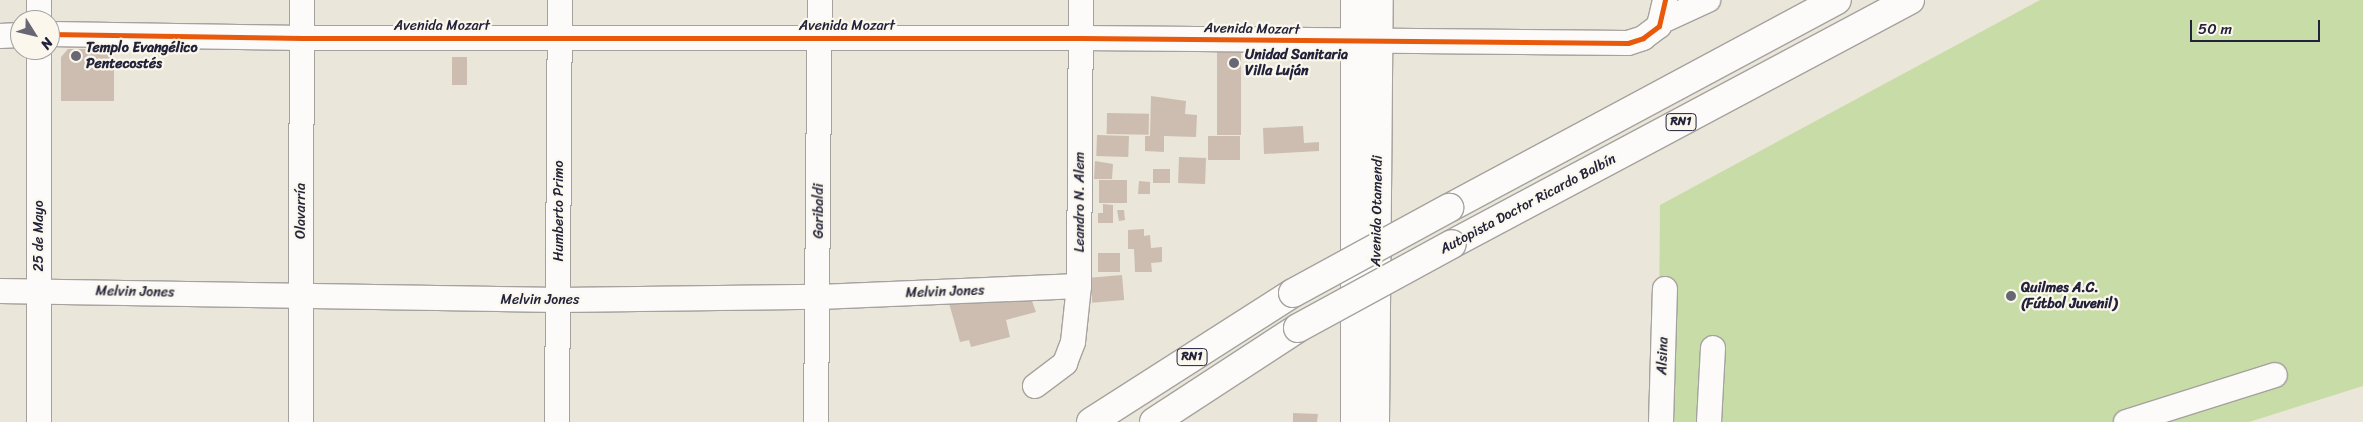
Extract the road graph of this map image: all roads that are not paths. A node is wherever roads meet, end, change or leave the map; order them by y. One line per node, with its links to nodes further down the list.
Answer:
1 (302, 0): 13 (street, Olavarría)
2 (560, 0): 12 (street, Humberto Primo)
3 (820, 0): 14 (street, Garibaldi)
4 (1081, 0): 15 (street, Leandro N. Alem)
5 (1355, 0): 16 (main road, Avenida Otamendi)
6 (1379, 0): 16 (main road, Avenida Otamendi)
7 (1708, 0): 10 (street)
8 (1837, 0): 32 (main road, RN1, bridge)
9 (1910, 0): 33 (main road, Autopista Doctor Ricardo Balbín / RN1, bridge)
10 (1663, 11): 16 (street, Avenida Mozart)
11 (60, 34): 13 (street, Avenida Mozart)
12 (559, 36): 13 (street, Avenida Mozart); 14 (street, Avenida Mozart); 24 (street, Humberto Primo)
13 (302, 38): 22 (street, Olavarría)
14 (820, 38): 15 (street, Avenida Mozart); 23 (street, Garibaldi)
15 (1081, 38): 16 (street, Avenida Mozart); 18 (street, Leandro N. Alem)
16 (1367, 42): 34 (main road, Avenida Otamendi); 35 (main road, Avenida Otamendi)
17 (39, 60): 20 (street, 25 de Mayo)
18 (1079, 286): 23 (street, Melvin Jones); 27 (street, Leandro N. Alem)
19 (1665, 289): 36 (street, Alsina)
20 (39, 290): 21 (street, Melvin Jones); 22 (street, Melvin Jones); 28 (street, 25 de Mayo)
21 (0, 291)
22 (301, 296): 24 (street, Melvin Jones); 29 (street, Olavarría)
23 (819, 297): 24 (street, Melvin Jones); 31 (street, Garibaldi)
24 (559, 300): 30 (street, Humberto Primo)
25 (1713, 348): 37 (street)
26 (2274, 375): 38 (street)
27 (1035, 386)
28 (38, 422)
29 (301, 422)
30 (557, 422)
31 (816, 422)
32 (1091, 422)
33 (1154, 422)
34 (1354, 422)
35 (1375, 422)
36 (1661, 422)
37 (1709, 422)
38 (2126, 422)

